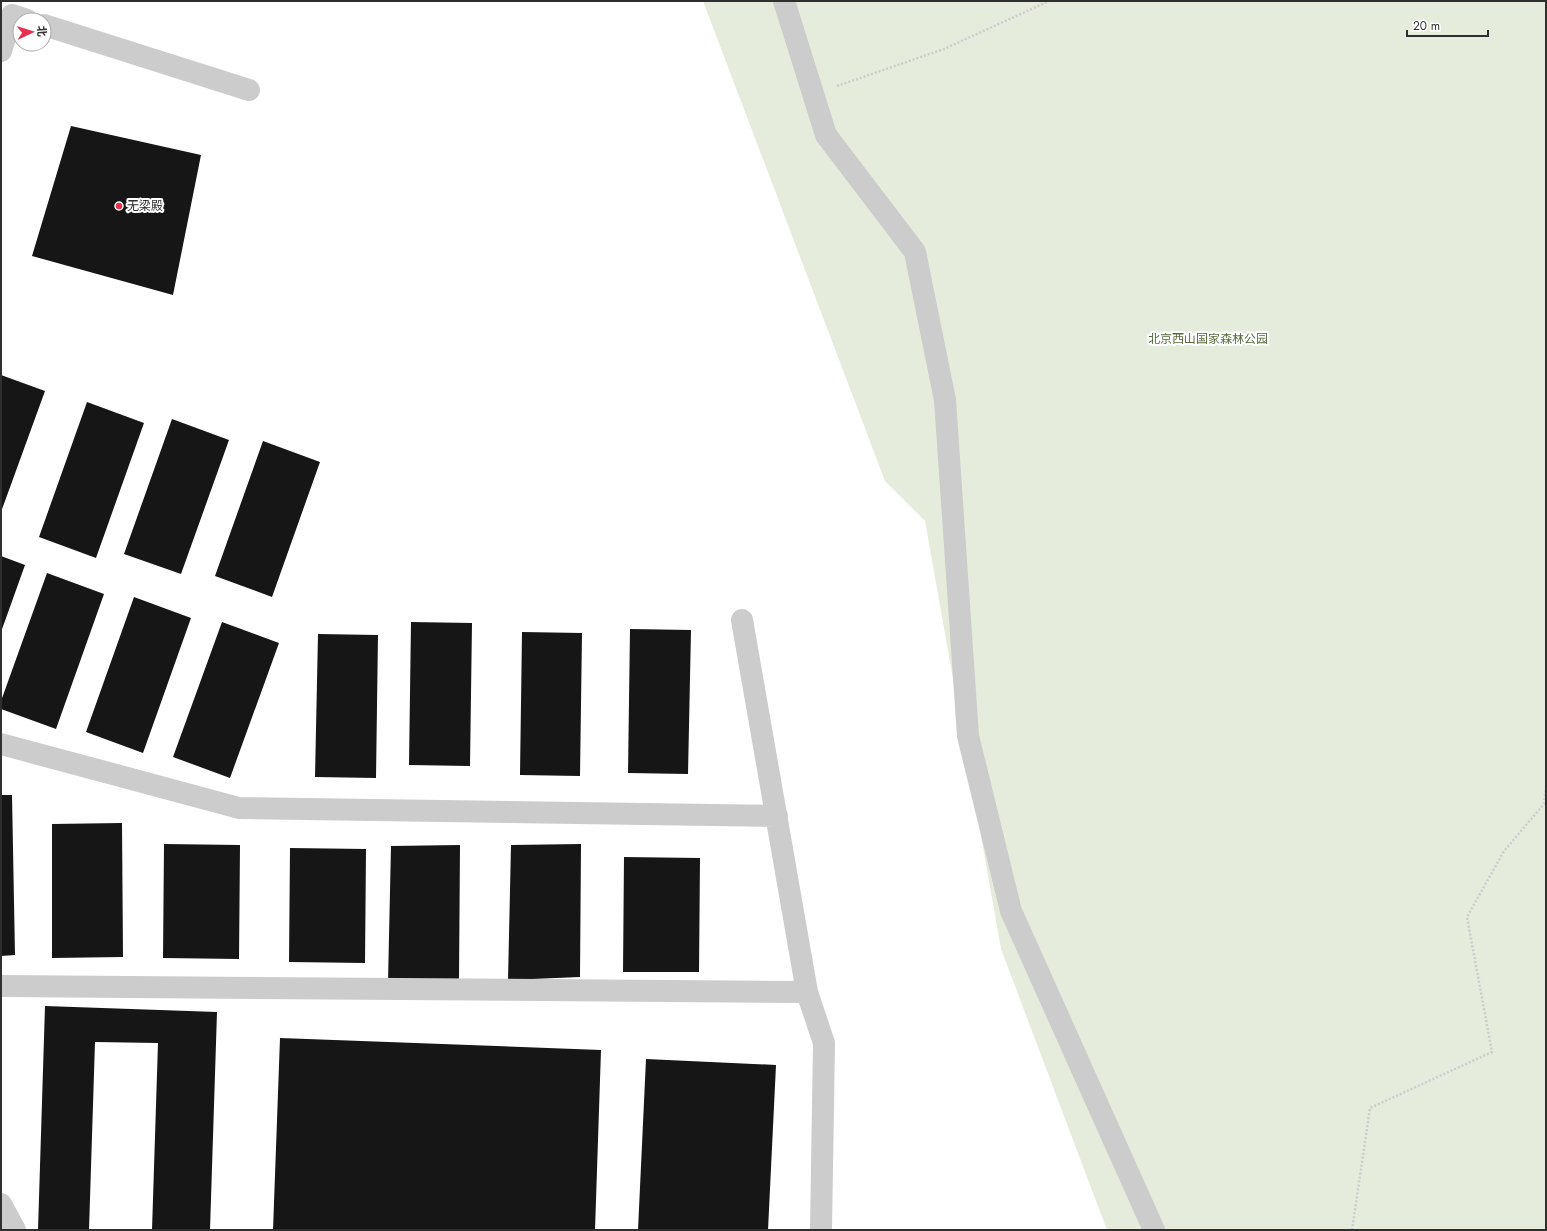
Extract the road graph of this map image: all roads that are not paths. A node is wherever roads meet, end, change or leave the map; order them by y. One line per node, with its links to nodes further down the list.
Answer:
1 (784, 1): 14 (street)
2 (12, 15): 4 (street)
3 (52, 28): 5 (street)
4 (1, 51)
5 (250, 90)
6 (742, 620): 8 (street)
7 (1, 744): 8 (street)
8 (777, 816): 10 (street)
9 (1, 986): 10 (street)
10 (807, 992): 13 (street)
11 (1, 1204): 12 (street)
12 (16, 1230)
13 (821, 1230)
14 (1154, 1230)

